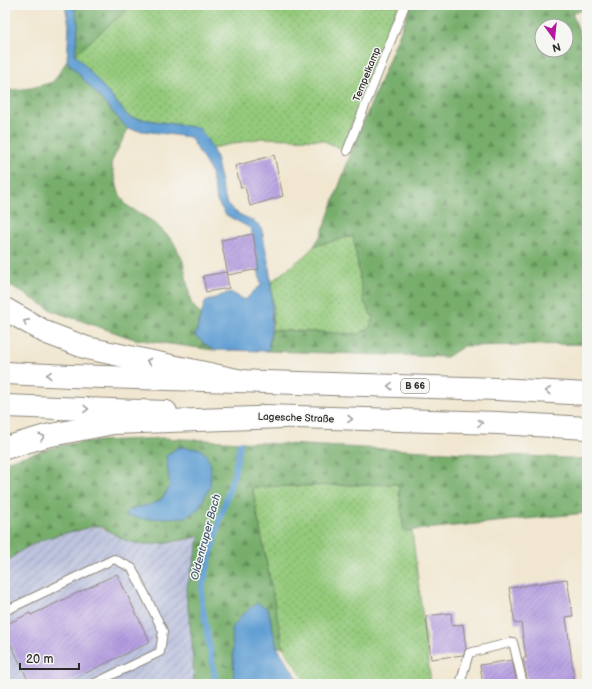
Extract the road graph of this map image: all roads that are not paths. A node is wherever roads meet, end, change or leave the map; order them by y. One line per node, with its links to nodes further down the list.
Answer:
1 (405, 5): 2 (lane, Tempelkamp)
2 (346, 151)
3 (5, 309): 5 (highway, one-way to 3)
4 (5, 373): 5 (highway, B 66, one-way to 4)
5 (242, 381): 6 (highway, B 66, one-way to 5)
6 (587, 394)
7 (5, 406): 8 (highway, Lagesche Straße, one-way to 8)
8 (283, 417): 9 (highway, Lagesche Straße, one-way to 9); 10 (highway, one-way to 8)
9 (587, 428)
10 (5, 448)
11 (5, 611): 12 (lane)
12 (93, 684)
13 (460, 684): 14 (lane)
14 (523, 684)

